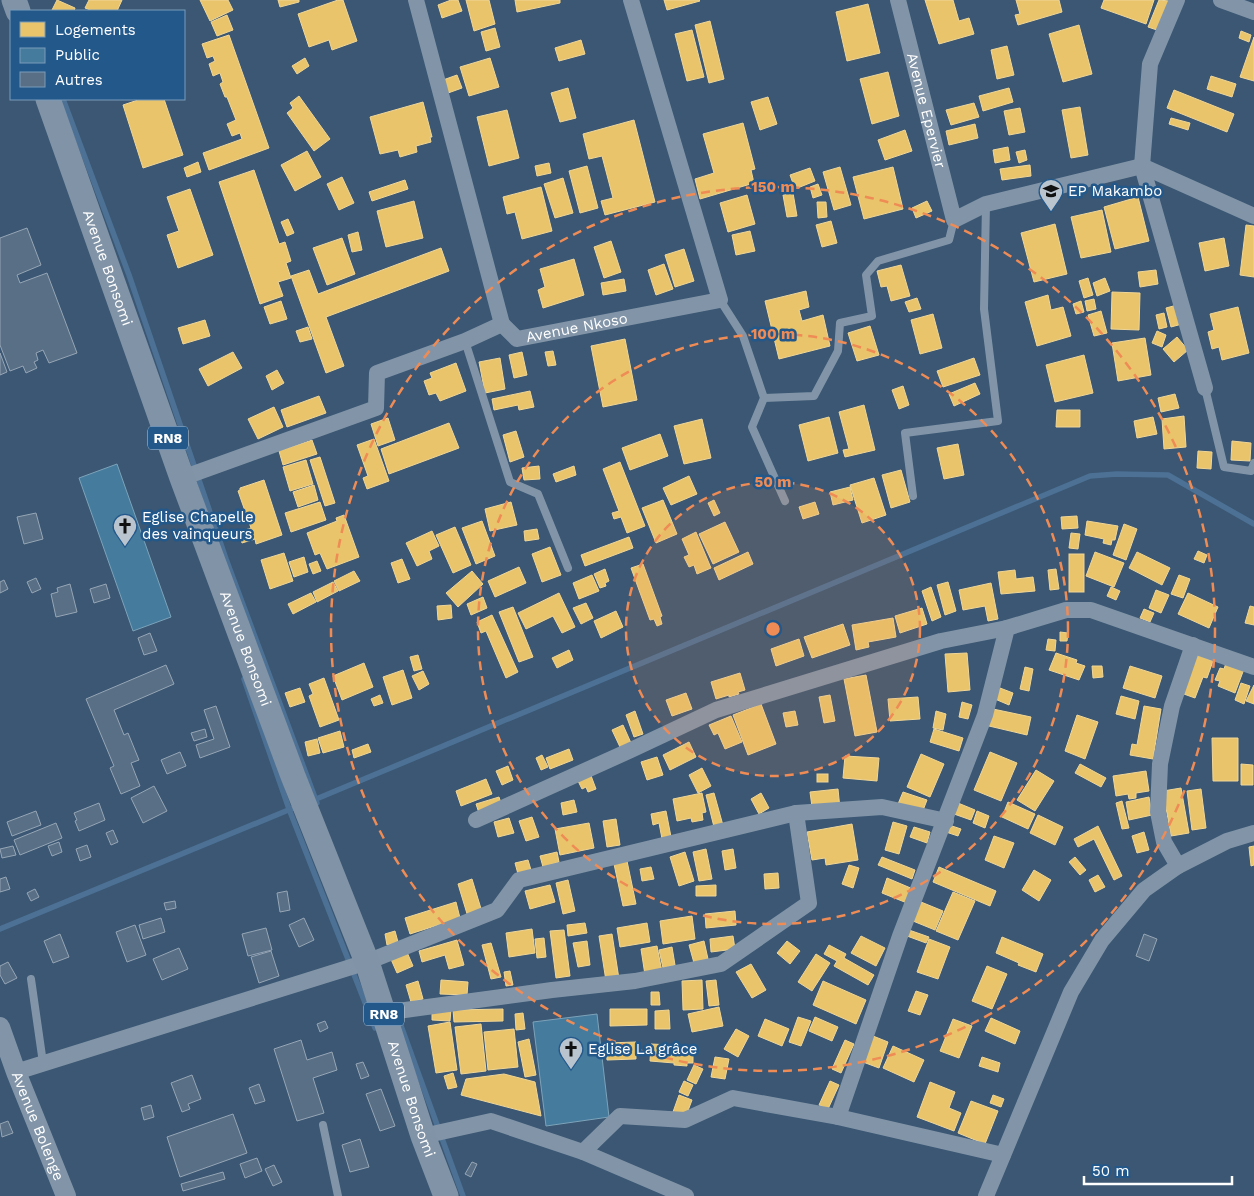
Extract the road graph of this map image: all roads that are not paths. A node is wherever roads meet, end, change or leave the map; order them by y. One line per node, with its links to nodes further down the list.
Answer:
1 (416, 0): 13 (street)
2 (631, 0): 12 (street)
3 (898, 0): 11 (street, Avenue Epervier)
4 (1177, 0): 8 (street)
5 (1221, 0): 6 (street)
6 (1254, 12)
7 (48, 100): 18 (main road, Avenue Bonsomi / RN8)
8 (1142, 166): 9 (street); 10 (street); 15 (street)
9 (986, 204): 11 (street); 19 (lane)
10 (1254, 216)
11 (954, 220): 16 (lane)
12 (720, 300): 13 (street, Avenue Nkoso); 16 (lane)
13 (502, 324): 14 (street, Avenue Nkoso)
14 (466, 342): 18 (street, Avenue Nkoso); 21 (lane)
15 (1205, 388): 17 (lane)
16 (764, 398): 20 (lane)
17 (1254, 463)
18 (182, 478): 30 (main road, Avenue Bonsomi / RN8)
19 (914, 496)
20 (785, 501)
21 (568, 568)
22 (1007, 628): 23 (street); 26 (street); 27 (street)
23 (1193, 645): 24 (street); 29 (street)
24 (1254, 667)
25 (796, 813): 27 (street); 30 (street); 32 (street)
26 (476, 820)
27 (946, 821): 36 (street)
28 (1254, 834): 29 (street)
29 (1178, 866): 40 (street)
30 (367, 962): 32 (main road, Avenue Bonsomi / RN8); 34 (street)
31 (31, 979): 34 (lane)
32 (383, 1014): 38 (main road, Avenue Bonsomi / RN8)
33 (0, 1027): 35 (street, Avenue Bolenge)
34 (43, 1063): 35 (street)
35 (16, 1072): 41 (street, Avenue Bolenge)
36 (838, 1117): 39 (street); 40 (street)
37 (323, 1125): 42 (lane)
38 (423, 1136): 39 (street); 43 (main road, Avenue Bonsomi / RN8)
39 (584, 1152): 44 (street)
40 (1003, 1155): 45 (street)
41 (66, 1196)
42 (338, 1196)
43 (446, 1196)
44 (686, 1196)
45 (986, 1196)

